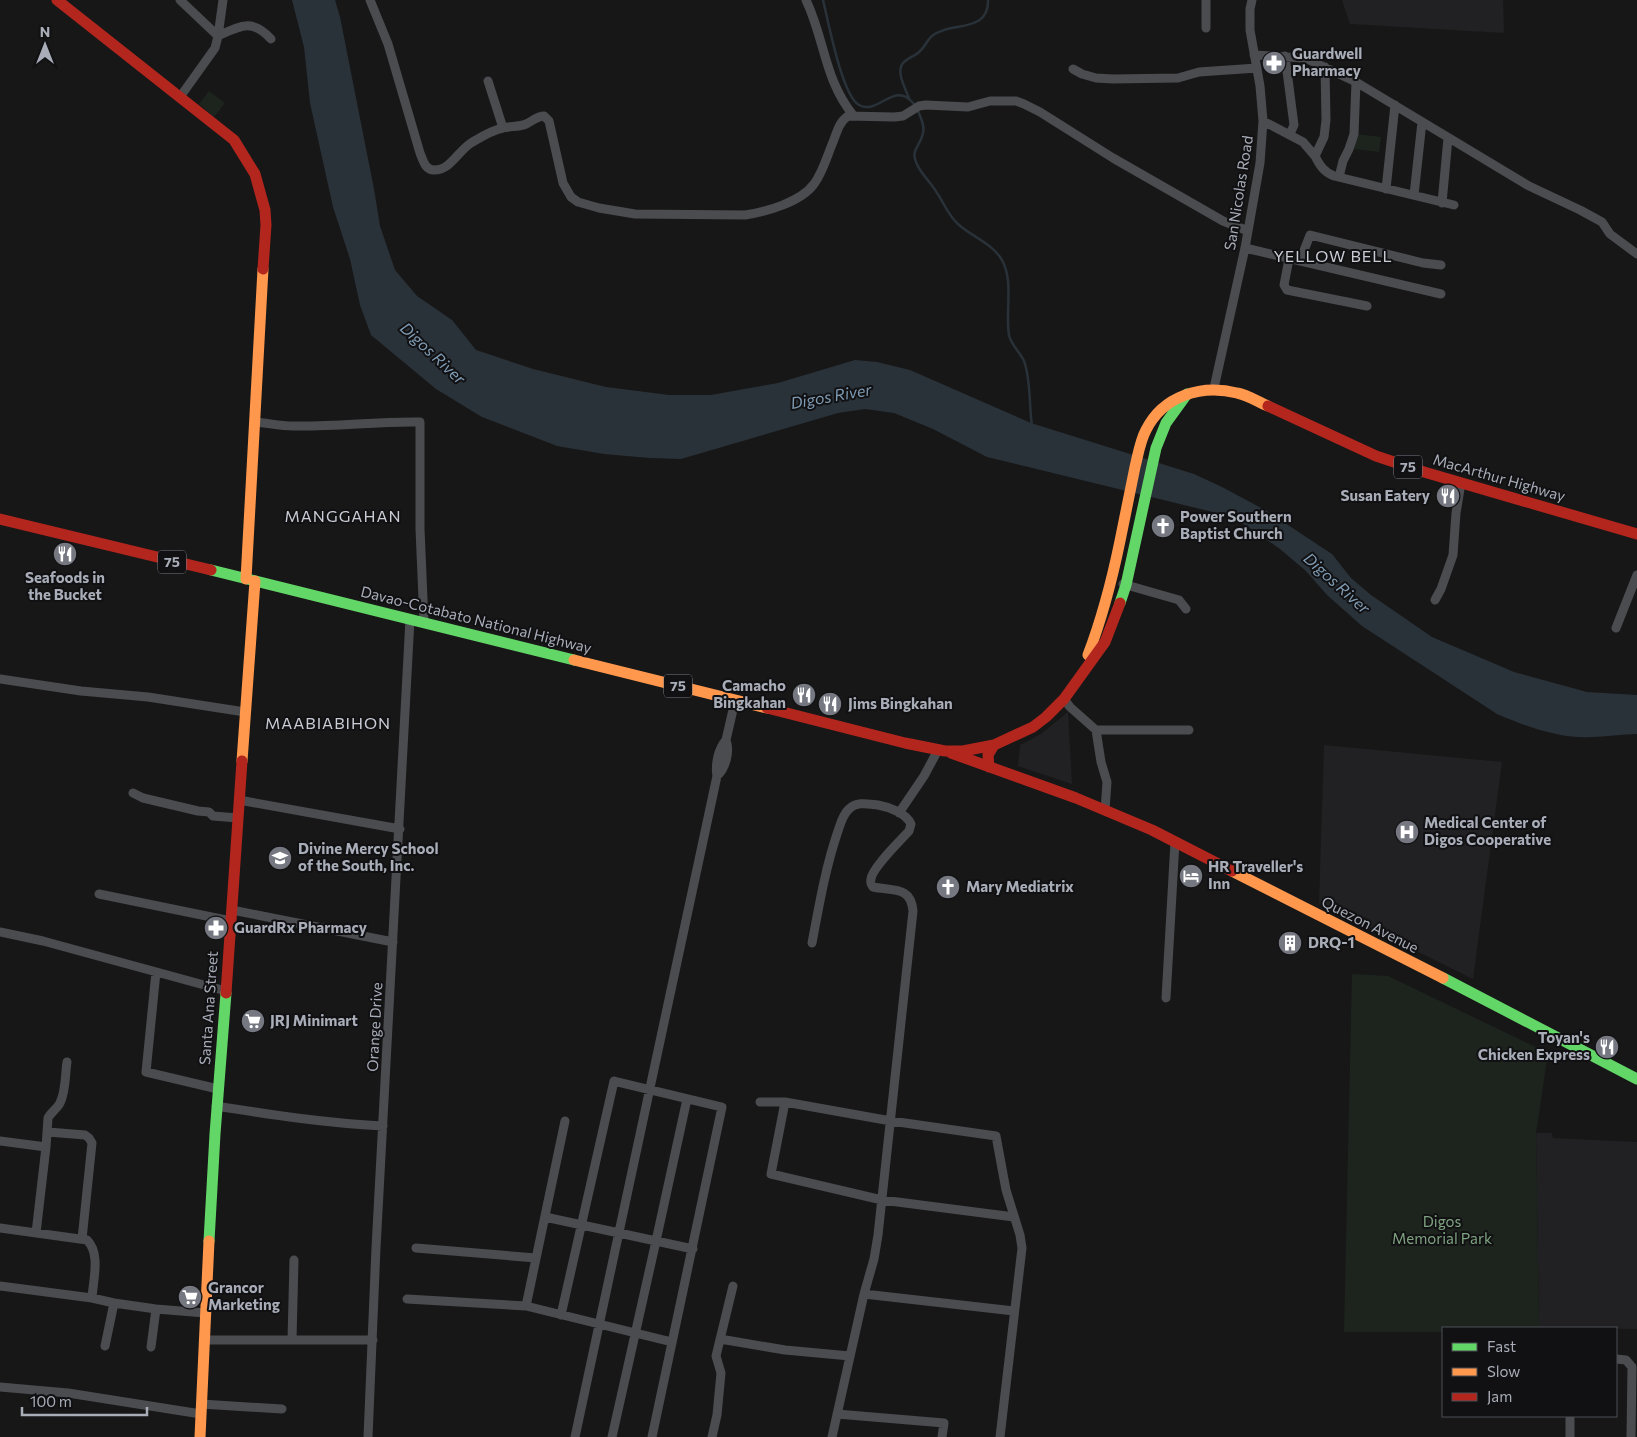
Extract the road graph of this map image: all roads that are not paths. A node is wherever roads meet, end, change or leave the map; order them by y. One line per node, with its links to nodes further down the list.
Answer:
1 (57, 0): 18 (main road, Santa Ana Street)
2 (180, 0): 9 (street)
3 (223, 0): 9 (street)
4 (370, 0): 23 (street)
5 (806, 0): 20 (street)
6 (1206, 0): 8 (street)
7 (1252, 0): 11 (street, San Nicolas Road)
8 (1206, 28)
9 (218, 36): 10 (street); 18 (street)
10 (271, 39)
11 (1254, 55): 12 (street); 14 (street, San Nicolas Road)
12 (1284, 56): 13 (street); 24 (street)
13 (1325, 67): 17 (street); 26 (street)
14 (1257, 68): 15 (street); 21 (street, San Nicolas Road)
15 (1073, 69)
16 (488, 81): 23 (street)
17 (1356, 82): 19 (street); 27 (street)
18 (180, 97): 42 (main road, Santa Ana Street)
19 (1394, 105): 22 (street); 28 (street)
20 (853, 115): 23 (street); 32 (street)
21 (1263, 121): 24 (street); 32 (street, San Nicolas Road)
22 (1422, 122): 25 (street); 29 (street)
23 (503, 128)
24 (1290, 134): 26 (street)
25 (1448, 138): 30 (street); 34 (street)
26 (1315, 156): 27 (street)
27 (1339, 177): 28 (street)
28 (1386, 189): 29 (street)
29 (1414, 195): 30 (street)
30 (1442, 203): 31 (street)
31 (1454, 205)
32 (1248, 232): 33 (street, San Nicolas Road)
33 (1245, 248): 35 (street); 40 (street, San Nicolas Road)
34 (1637, 254)
35 (1289, 259): 36 (street); 39 (street)
36 (1300, 261): 37 (street); 38 (street)
37 (1441, 265)
38 (1441, 294)
39 (1367, 306)
40 (1214, 388): 41 (main road, MacArthur Highway / 75); 43 (main road, MacArthur Highway / 75)
41 (1188, 394): 48 (main road, MacArthur Highway / 75); 49 (main road, MacArthur Highway / 75)
42 (255, 422): 47 (main road, Santa Ana Street); 53 (street)
43 (1461, 483): 45 (main road, MacArthur Highway / 75); 50 (street)
44 (0, 519): 47 (main road, Davao-Cotabato National Highway / 75)
45 (1637, 534)
46 (1637, 575): 54 (street)
47 (250, 580): 52 (main road, Davao-Cotabato National Highway / 75); 59 (main road, Santa Ana Street)
48 (1111, 580): 49 (street); 56 (main road, MacArthur Highway / 75)
49 (1126, 585): 51 (street); 56 (main road, MacArthur Highway / 75)
50 (1435, 600)
51 (1186, 609)
52 (410, 619): 53 (main road, Davao-Cotabato National Highway / 75); 70 (street, Orange Drive)
53 (424, 622): 58 (main road, Davao-Cotabato National Highway / 75)
54 (1616, 628)
55 (0, 679): 59 (street)
56 (1073, 686): 57 (main road, MacArthur Highway / 75)
57 (1064, 699): 60 (street); 62 (main road, MacArthur Highway / 75)
58 (735, 701): 63 (main road, Davao-Cotabato National Highway / 75); 84 (street)
59 (245, 712): 66 (main road, Santa Ana Street)
60 (1096, 730): 61 (street); 67 (street)
61 (1188, 730)
62 (994, 745): 63 (main road, MacArthur Highway / 75); 64 (main road)
63 (942, 751): 64 (main road, Quezon Avenue); 68 (street)
64 (989, 767): 67 (main road, Quezon Avenue)
65 (133, 793): 69 (street)
66 (239, 800): 69 (main road, Santa Ana Street); 70 (street)
67 (1105, 810): 71 (main road, Quezon Avenue)
68 (899, 813): 77 (street); 89 (street)
69 (238, 818): 73 (main road, Santa Ana Street)
70 (400, 829): 76 (street, Orange Drive)
71 (1175, 842): 80 (street); 82 (main road, Quezon Avenue)
72 (99, 894): 73 (street)
73 (231, 916): 76 (street); 79 (main road, Santa Ana Street)
74 (2, 932): 75 (street); 78 (street)
75 (0, 942)
76 (393, 942): 91 (street, Orange Drive)
77 (812, 943)
78 (156, 972): 79 (street); 83 (street)
79 (226, 991): 83 (main road, Santa Ana Street)
80 (1166, 998)
81 (67, 1062): 92 (street)
82 (1637, 1079)
83 (218, 1089): 88 (main road, Santa Ana Street)
84 (650, 1090): 85 (street); 98 (street); 101 (street)
85 (686, 1099): 103 (street); 105 (street)
86 (760, 1102): 87 (street)
87 (785, 1102): 89 (street); 95 (street)
88 (216, 1106): 91 (street); 117 (main road, Santa Ana Street)
89 (891, 1120): 95 (street); 97 (street)
90 (565, 1121): 96 (street)
91 (383, 1126): 124 (street, Orange Drive)
92 (48, 1132): 94 (street); 102 (street)
93 (0, 1141): 94 (street)
94 (46, 1147): 100 (street)
95 (882, 1200): 97 (street); 110 (street)
96 (545, 1217): 98 (street); 106 (street)
97 (1014, 1217): 116 (street)
98 (581, 1225): 101 (street); 118 (street)
99 (0, 1228): 100 (street)
100 (36, 1233): 102 (street)
101 (618, 1233): 103 (street); 119 (street)
102 (82, 1239): 111 (street)
103 (656, 1241): 105 (street); 120 (street)
104 (416, 1248): 106 (street)
105 (693, 1249): 125 (street)
106 (536, 1258): 114 (street)
107 (294, 1260): 123 (street)
108 (0, 1286): 111 (street)
109 (733, 1286): 121 (street)
110 (864, 1294): 116 (street); 128 (street)
111 (92, 1298): 113 (street)
112 (407, 1299): 114 (street)
113 (114, 1303): 115 (street); 126 (street)
114 (526, 1306): 118 (street)
115 (156, 1309): 117 (street); 127 (street)
116 (1014, 1311): 143 (street)
117 (205, 1312): 122 (main road, Santa Ana Street)
118 (561, 1315): 119 (street)
119 (598, 1324): 120 (street); 137 (street)
120 (636, 1333): 125 (street); 138 (street)
121 (720, 1339): 128 (street); 140 (street)
122 (204, 1340): 123 (street); 131 (main road, Santa Ana Street)
123 (292, 1340): 124 (street)
124 (372, 1340): 136 (street, Orange Drive)
125 (672, 1342): 139 (street)
126 (105, 1346)
127 (151, 1348)
128 (850, 1356): 133 (street)
129 (1617, 1360): 145 (street)
130 (0, 1387): 131 (street)
131 (201, 1409): 132 (street); 135 (main road, Santa Ana Street)
132 (282, 1409)
133 (837, 1414): 141 (street); 142 (street)
134 (1570, 1417): 144 (street)
135 (200, 1437)
136 (368, 1437)
137 (575, 1437)
138 (612, 1437)
139 (652, 1437)
140 (712, 1437)
141 (832, 1437)
142 (942, 1437)
143 (1000, 1437)
144 (1570, 1437)
145 (1632, 1437)

